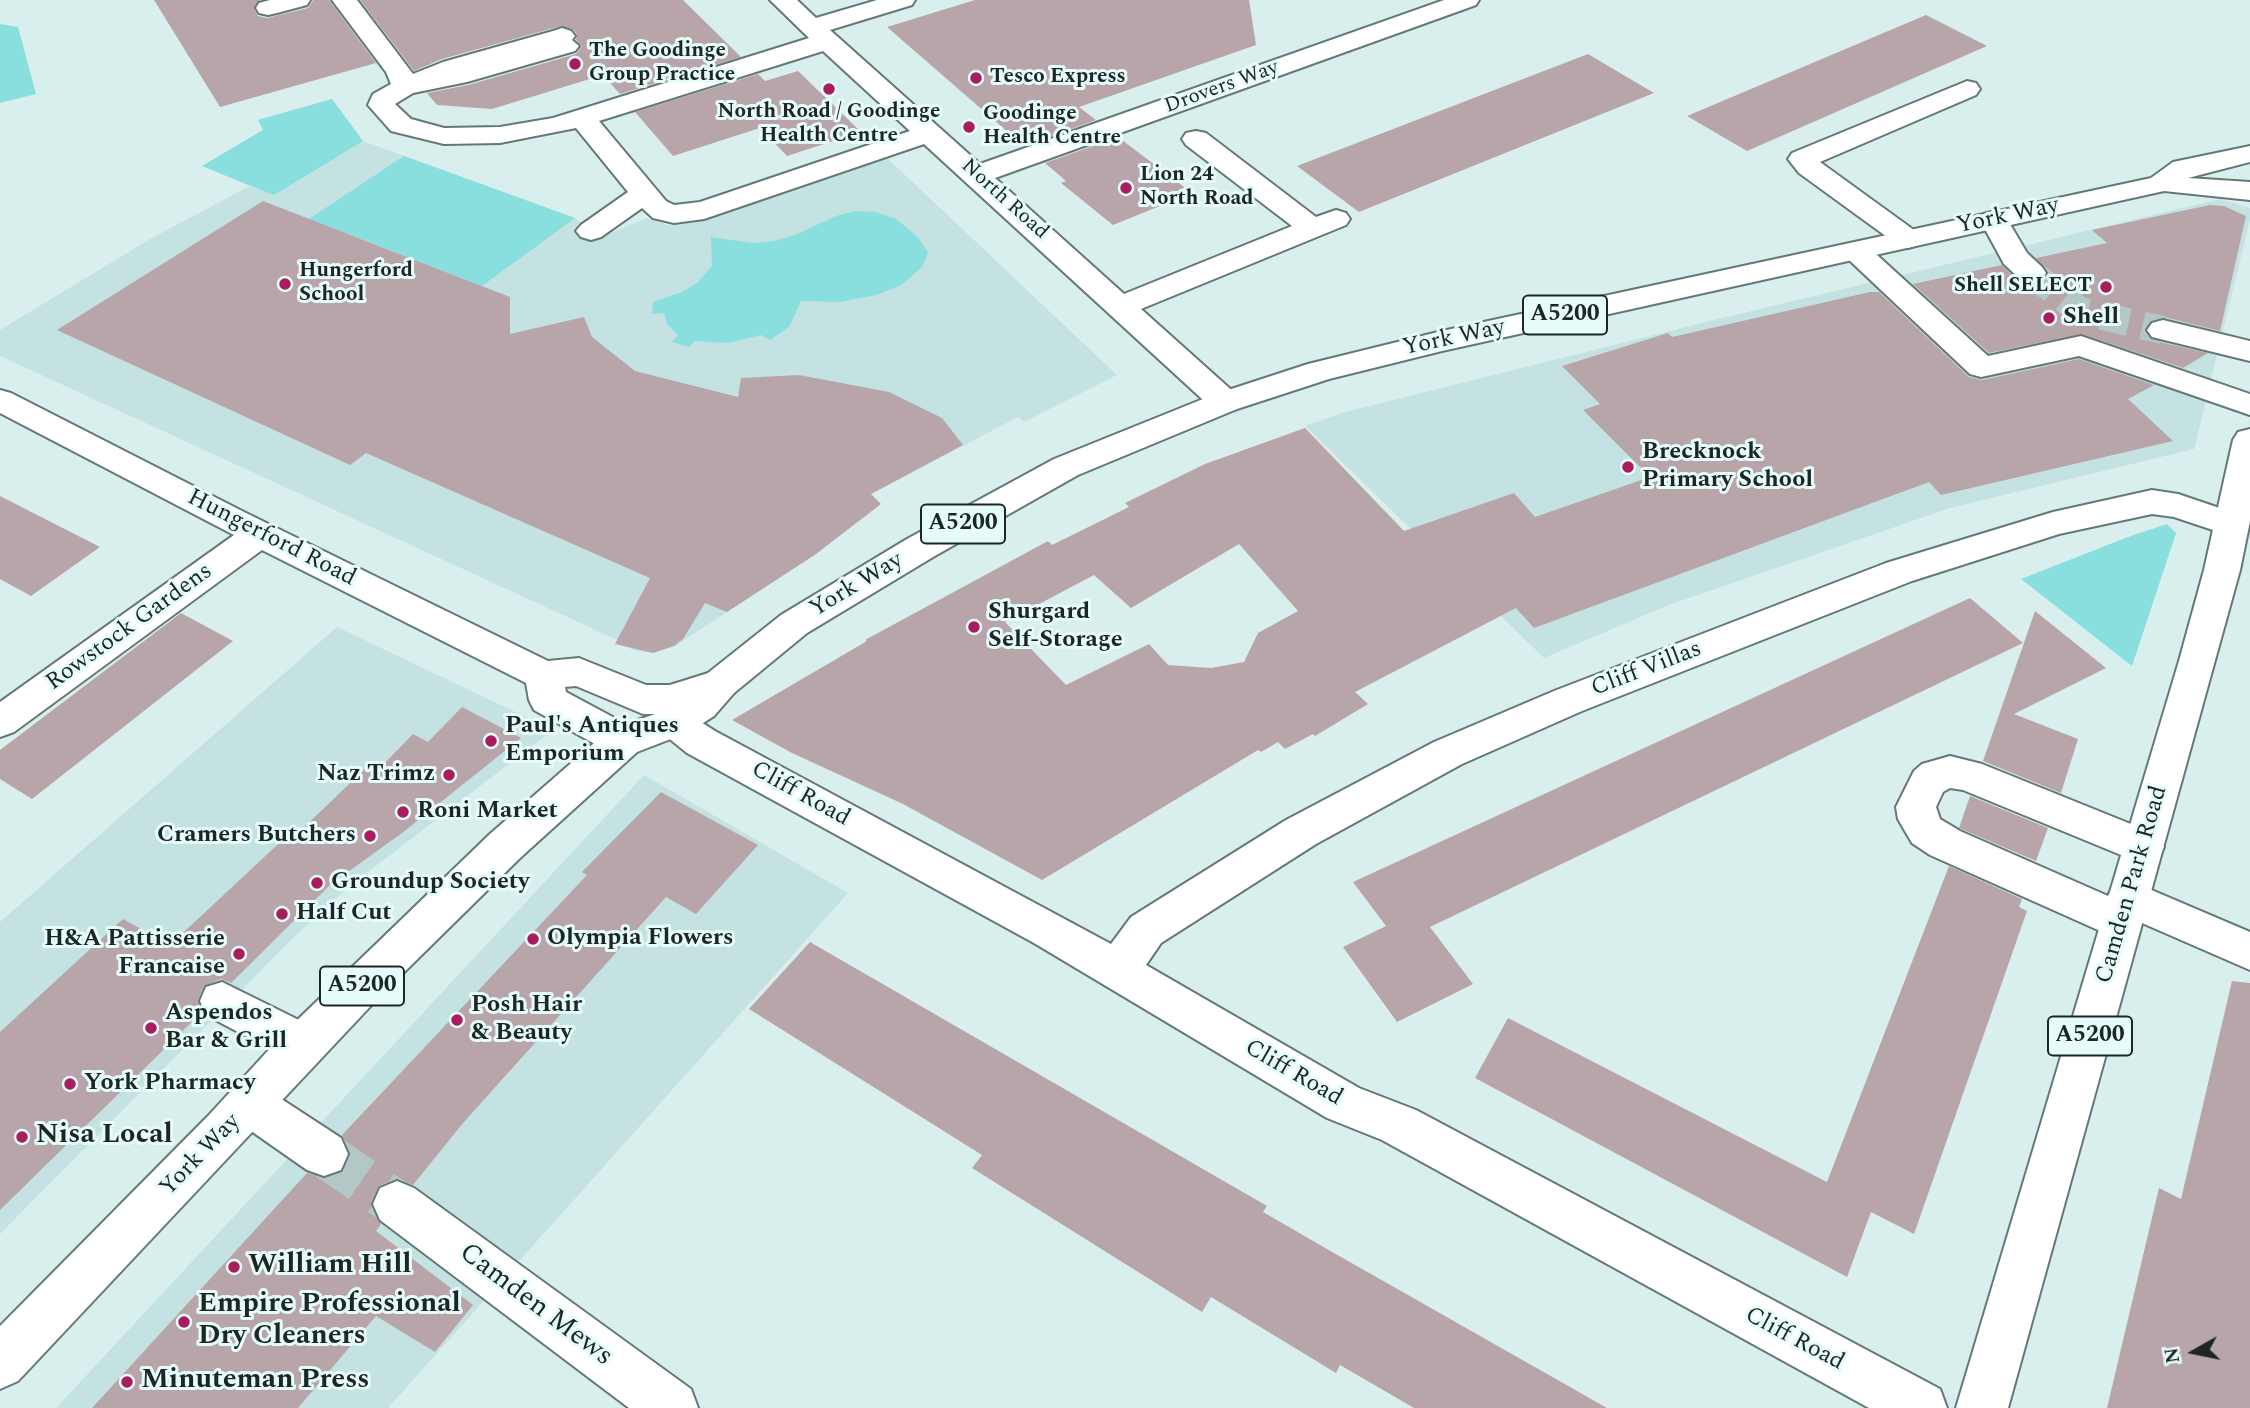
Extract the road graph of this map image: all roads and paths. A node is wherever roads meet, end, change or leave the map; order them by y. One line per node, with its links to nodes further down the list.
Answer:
1 (298, 0): 6 (street)
2 (344, 0): 9 (street)
3 (782, 0): 7 (street, North Road)
4 (903, 0): 7 (street)
5 (1467, 0): 15 (street, Drovers Way)
6 (268, 8)
7 (820, 34): 11 (street); 12 (street, North Road)
8 (564, 41): 9 (street)
9 (405, 87): 11 (street)
10 (1967, 89): 21 (street)
11 (582, 118): 18 (street)
12 (930, 133): 15 (street, North Road); 18 (street)
13 (1196, 139): 24 (street)
14 (2250, 154): 16 (street, York Way / A5200)
15 (977, 175): 24 (street, North Road)
16 (2160, 184): 17 (street, A5200); 19 (street, York Way / A5200)
17 (2250, 191)
18 (645, 193): 20 (street)
19 (1994, 220): 21 (street, York Way / A5200); 23 (street)
20 (591, 231)
21 (1908, 239): 22 (street, York Way / A5200)
22 (1856, 251): 28 (street, York Way / A5200); 29 (street)
23 (2031, 273)
24 (1122, 306): 28 (street, North Road)
25 (2163, 330): 26 (street)
26 (2250, 351)
27 (0, 400): 32 (street, Hungerford Road)
28 (1225, 402): 34 (street, York Way / A5200)
29 (2250, 405)
30 (2250, 440): 31 (street, Camden Park Road / A5200)
31 (2231, 524): 37 (street, Camden Park Road / A5200); 40 (street, Cliff Villas)
32 (260, 534): 33 (street, Hungerford Road); 35 (street, Rowstock Gardens)
33 (544, 675): 34 (street); 36 (street)
34 (659, 711): 36 (street, York Way / A5200); 40 (street, Cliff Road)
35 (0, 722)
36 (623, 741): 42 (street, York Way / A5200)
37 (2143, 847): 38 (street, Camden Park Road / A5200); 38 (street)
38 (2125, 910): 39 (street); 49 (street, Camden Park Road / A5200)
39 (2250, 952)
40 (1117, 971): 48 (street, Cliff Road)
41 (222, 1001): 42 (street)
42 (303, 1044): 43 (street, York Way / A5200)
43 (250, 1104): 44 (street); 46 (street, York Way / A5200)
44 (324, 1154)
45 (397, 1204): 47 (street, Camden Mews)
46 (0, 1363)
47 (672, 1408)
48 (1922, 1408)
49 (1982, 1408)

